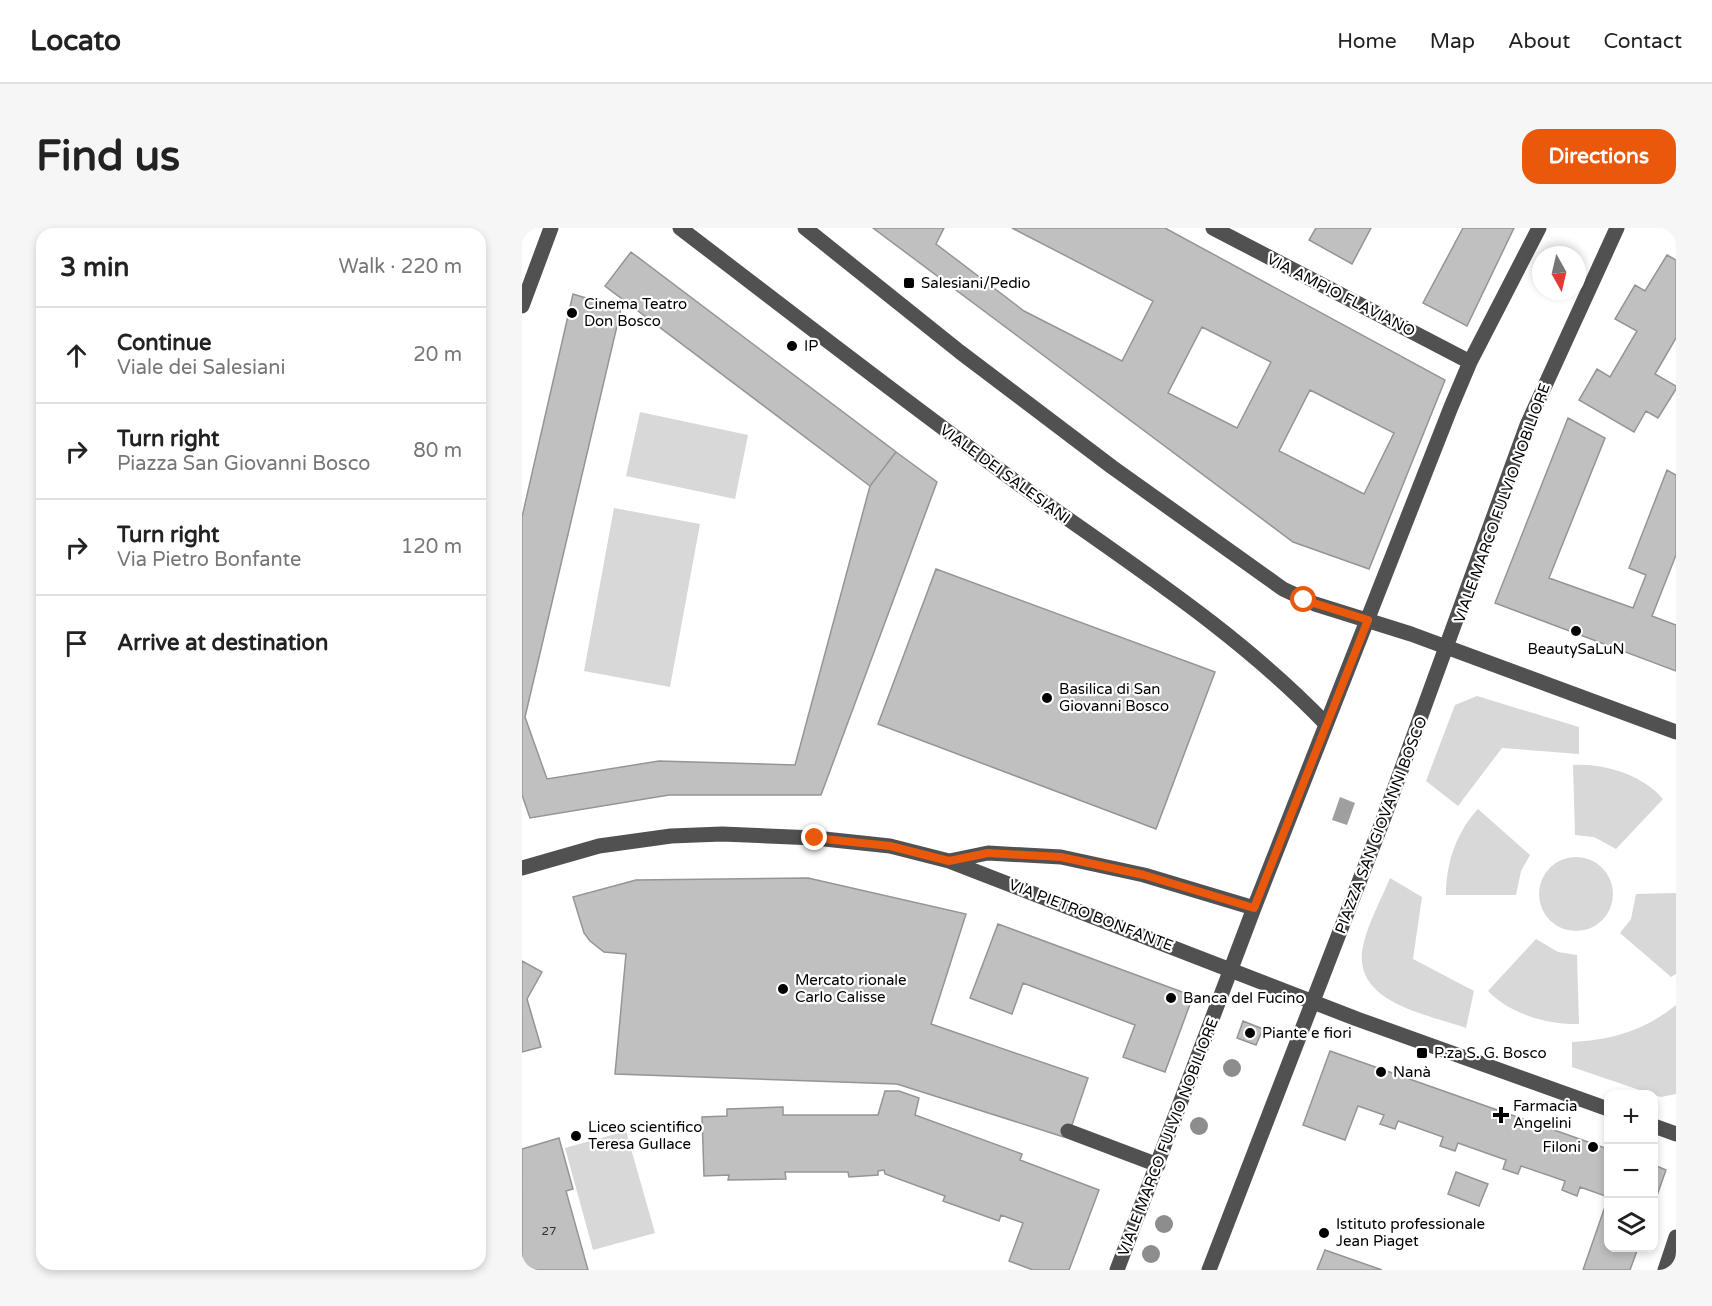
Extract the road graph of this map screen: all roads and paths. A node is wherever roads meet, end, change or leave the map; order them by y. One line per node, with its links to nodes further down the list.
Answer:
1 (551, 228): 7 (street)
2 (680, 228): 11 (street, VIALE DEI SALESIANI)
3 (1213, 228): 8 (street, VIA AMPIO FLAVIANO)
4 (1539, 228): 8 (street)
5 (1617, 228): 10 (street, VIALE MARCO FULVIO NOBILIORE)
6 (812, 230): 9 (street)
7 (522, 306)
8 (1470, 362): 9 (street)
9 (1368, 620): 10 (street); 11 (street)
10 (1448, 647): 12 (street); 17 (street, PIAZZA SAN GIOVANNI BOSCO)
11 (1326, 724): 15 (street)
12 (1676, 732)
13 (949, 861): 14 (street, VIA PIETRO BONFANTE); 15 (street, VIA PIETRO BONFANTE); 16 (street, VIA PIETRO BONFANTE)
14 (522, 868)
15 (1254, 908): 16 (street)
16 (1232, 969): 17 (street); 22 (street, VIALE MARCO FULVIO NOBILIORE)
17 (1314, 1002): 18 (street); 25 (street)
18 (1604, 1108)
19 (1658, 1128): 21 (street)
20 (1068, 1131): 22 (street)
21 (1676, 1134)
22 (1158, 1164): 24 (street, VIALE MARCO FULVIO NOBILIORE)
23 (1676, 1238): 26 (street)
24 (1117, 1270)
25 (1209, 1270)
26 (1665, 1270)

